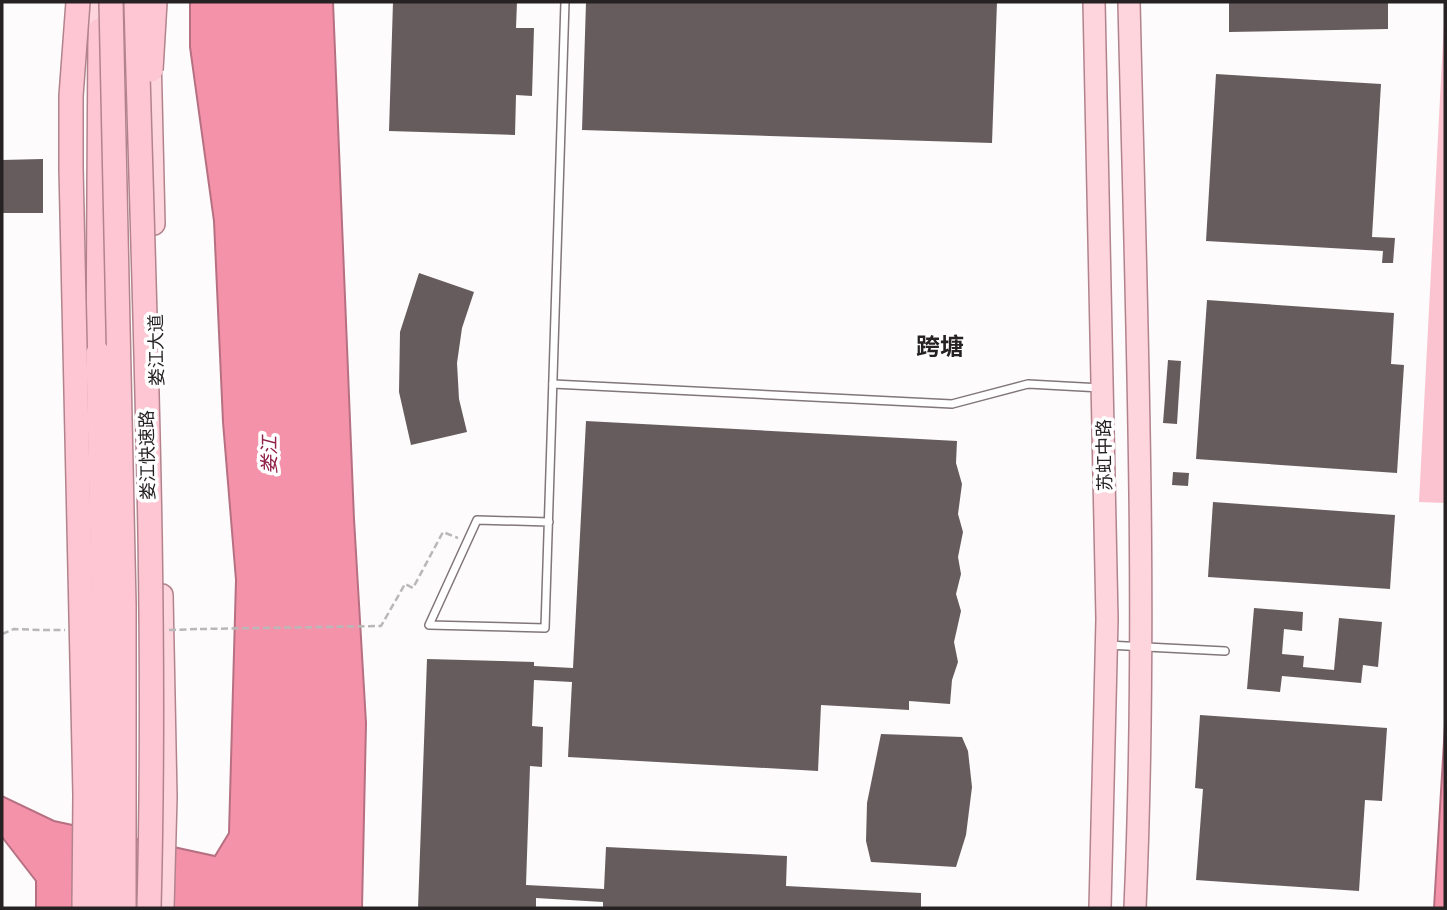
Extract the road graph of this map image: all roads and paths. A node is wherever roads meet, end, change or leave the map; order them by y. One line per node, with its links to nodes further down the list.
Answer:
1 (78, 2): 22 (highway, bridge)
2 (99, 2): 10 (main road)
3 (111, 2): 25 (highway, 娄江快速路, bridge)
4 (136, 2): 11 (highway, 娄江快速路, bridge)
5 (149, 2): 27 (main road, 娄江大道)
6 (155, 2): 11 (highway, bridge)
7 (565, 2): 12 (lane)
8 (1094, 2): 13 (main road, 苏虹中路)
9 (1129, 2): 20 (main road, 苏虹中路)
10 (100, 30): 23 (highway, bridge); 24 (main road)
11 (141, 220): 26 (highway, 娄江快速路, bridge)
12 (553, 384): 13 (lane); 14 (lane)
13 (1102, 388): 19 (main road, 苏虹中路)
14 (549, 522): 15 (lane); 15 (lane)
15 (467, 542): 16 (path)
16 (200, 629)
17 (43, 630): 18 (path)
18 (2, 634)
19 (1107, 645): 20 (lane); 28 (main road, 苏虹中路)
20 (1140, 647): 21 (lane); 29 (main road, 苏虹中路)
21 (1225, 651)
22 (84, 908)
23 (105, 908)
24 (112, 908)
25 (124, 908)
26 (149, 908)
27 (163, 908)
28 (1100, 908)
29 (1135, 908)

